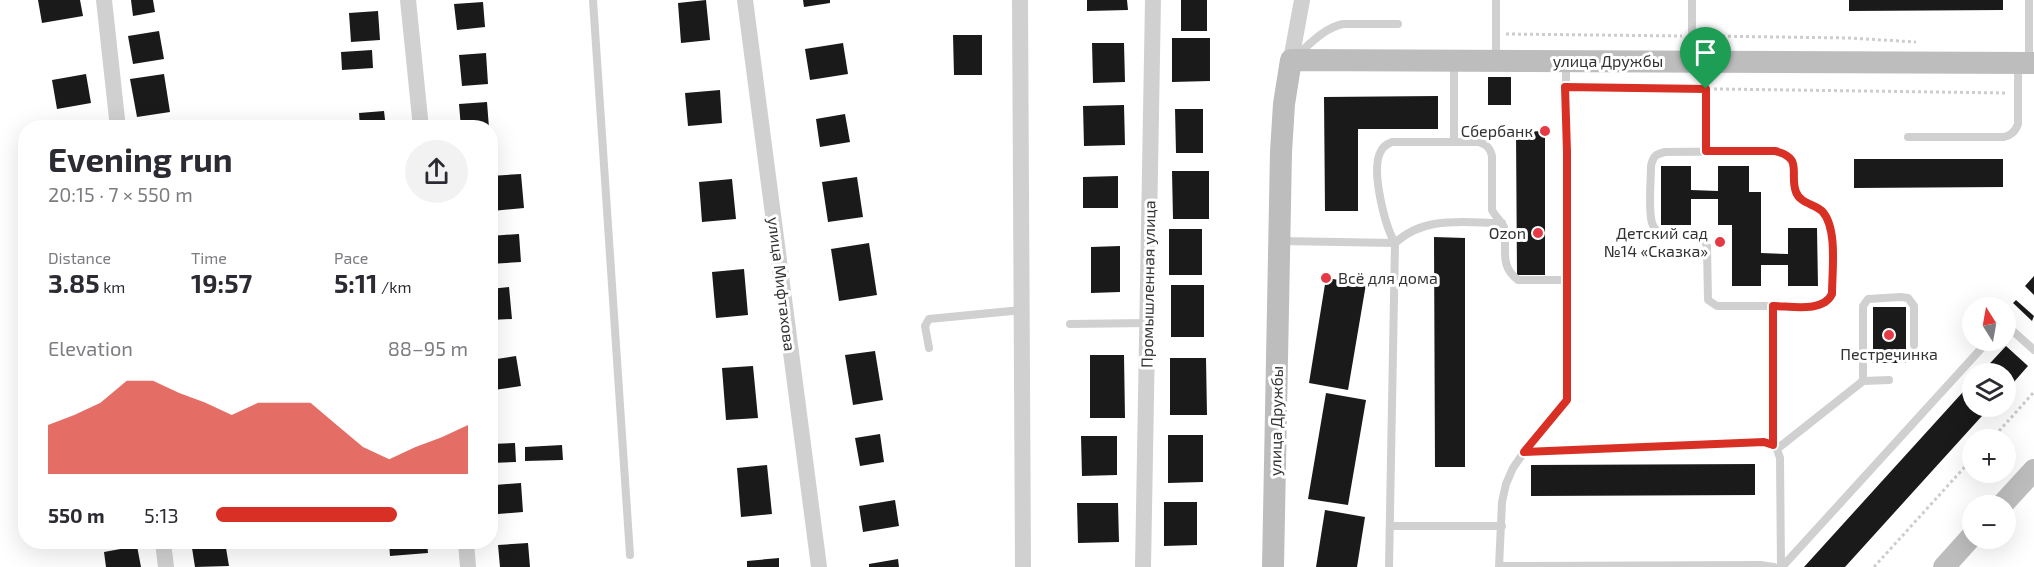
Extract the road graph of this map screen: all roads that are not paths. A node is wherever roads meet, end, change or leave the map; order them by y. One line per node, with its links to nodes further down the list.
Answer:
1 (104, 0): 20 (street)
2 (408, 0): 21 (street)
3 (593, 0): 48 (lane)
4 (745, 0): 51 (street, улица Мифтахова)
5 (1020, 0): 29 (street)
6 (1153, 0): 30 (street, Промышленная улица)
7 (1297, 0): 12 (street, улица Дружбы)
8 (1302, 0): 12 (street, улица Дружбы)
9 (1496, 0): 16 (lane)
10 (1692, 0): 18 (lane)
11 (2030, 3): 19 (lane)
12 (1298, 20): 14 (street, улица Дружбы)
13 (1398, 24): 14 (lane)
14 (1291, 60): 15 (street, улица Дружбы); 25 (street, улица Дружбы)
15 (1454, 61): 16 (street, улица Дружбы); 23 (lane)
16 (1496, 61): 17 (street, улица Дружбы)
17 (1566, 61): 18 (street, улица Дружбы); 27 (lane)
18 (1699, 61): 19 (street, улица Дружбы)
19 (2027, 62): 22 (lane)
20 (117, 120)
21 (421, 120)
22 (1908, 138)
23 (1454, 142): 24 (lane); 26 (lane)
24 (1502, 223): 26 (lane); 27 (lane)
25 (1280, 241): 26 (lane); 54 (street, улица Дружбы)
26 (1395, 243): 43 (lane)
27 (1567, 280): 40 (lane)
28 (1773, 306): 28 (lane); 39 (lane)
29 (1022, 310): 35 (lane); 52 (street)
30 (1148, 323): 31 (lane); 53 (street, Промышленная улица)
31 (1070, 324)
32 (2016, 333): 34 (lane)
33 (1914, 345): 38 (lane)
34 (2032, 345)
35 (929, 348)
36 (1979, 351): 58 (lane)
37 (1889, 380): 38 (lane)
38 (1863, 381): 39 (lane)
39 (1775, 447): 40 (lane); 58 (lane)
40 (1524, 452): 44 (lane)
41 (2034, 470): 42 (street)
42 (2011, 495)
43 (1390, 526): 44 (lane); 55 (lane)
44 (1502, 526): 56 (lane)
45 (1962, 547): 59 (street)
46 (164, 549): 49 (street)
47 (467, 549): 50 (street)
48 (630, 555)
49 (166, 567)
50 (468, 567)
51 (819, 567)
52 (1023, 567)
53 (1143, 567)
54 (1273, 567)
55 (1389, 567)
56 (1499, 567): 57 (lane)
57 (1774, 567)
58 (1781, 567)
59 (1944, 567)

